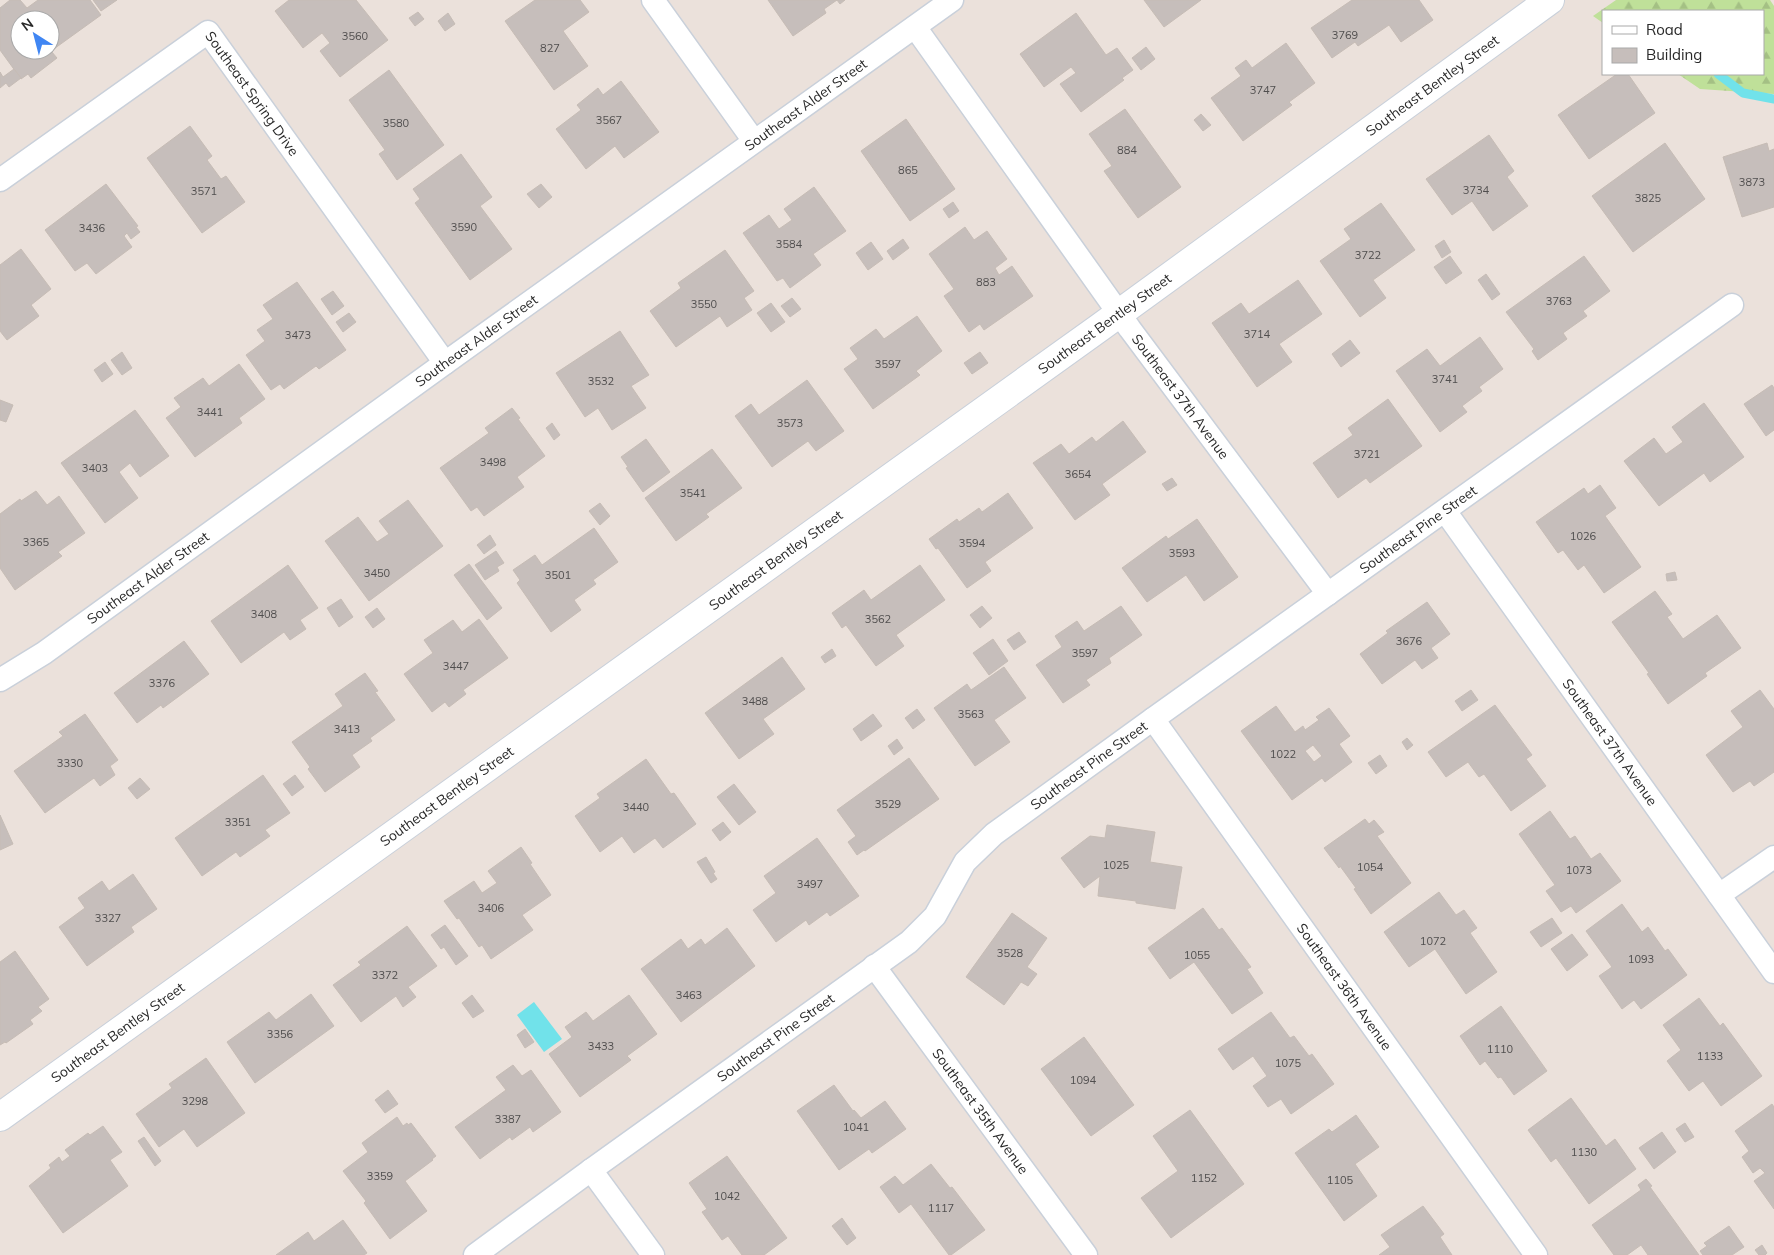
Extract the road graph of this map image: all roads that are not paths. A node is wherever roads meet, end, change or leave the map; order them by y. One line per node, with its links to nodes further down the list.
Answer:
1 (653, 0): 5 (street)
2 (952, 0): 4 (street, Southeast Alder Street)
3 (1550, 0): 8 (street, Southeast Bentley Street)
4 (915, 26): 5 (street, Southeast Alder Street); 8 (street, Southeast 37th Avenue)
5 (754, 141): 9 (street, Southeast Alder Street)
6 (0, 180): 9 (street, Southeast Spring Drive)
7 (1732, 305): 10 (street, Southeast Pine Street)
8 (1119, 313): 11 (street, Southeast 37th Avenue); 18 (street, Southeast Bentley Street)
9 (445, 363): 12 (street, Southeast Alder Street)
10 (1445, 511): 11 (street, Southeast Pine Street); 15 (street, Southeast 37th Avenue)
11 (1328, 594): 13 (street, Southeast Pine Street)
12 (0, 680)
13 (1153, 719): 16 (street, Southeast Pine Street); 23 (street, Southeast 36th Avenue)
14 (1774, 856): 15 (street)
15 (1719, 895): 17 (street, Southeast 37th Avenue)
16 (874, 966): 19 (street, Southeast Pine Street); 22 (street, Southeast 35th Avenue)
17 (1774, 972)
18 (0, 1117)
19 (591, 1170): 20 (street, Southeast Pine Street); 21 (street)
20 (475, 1255)
21 (653, 1255)
22 (1086, 1255)
23 (1536, 1255)

